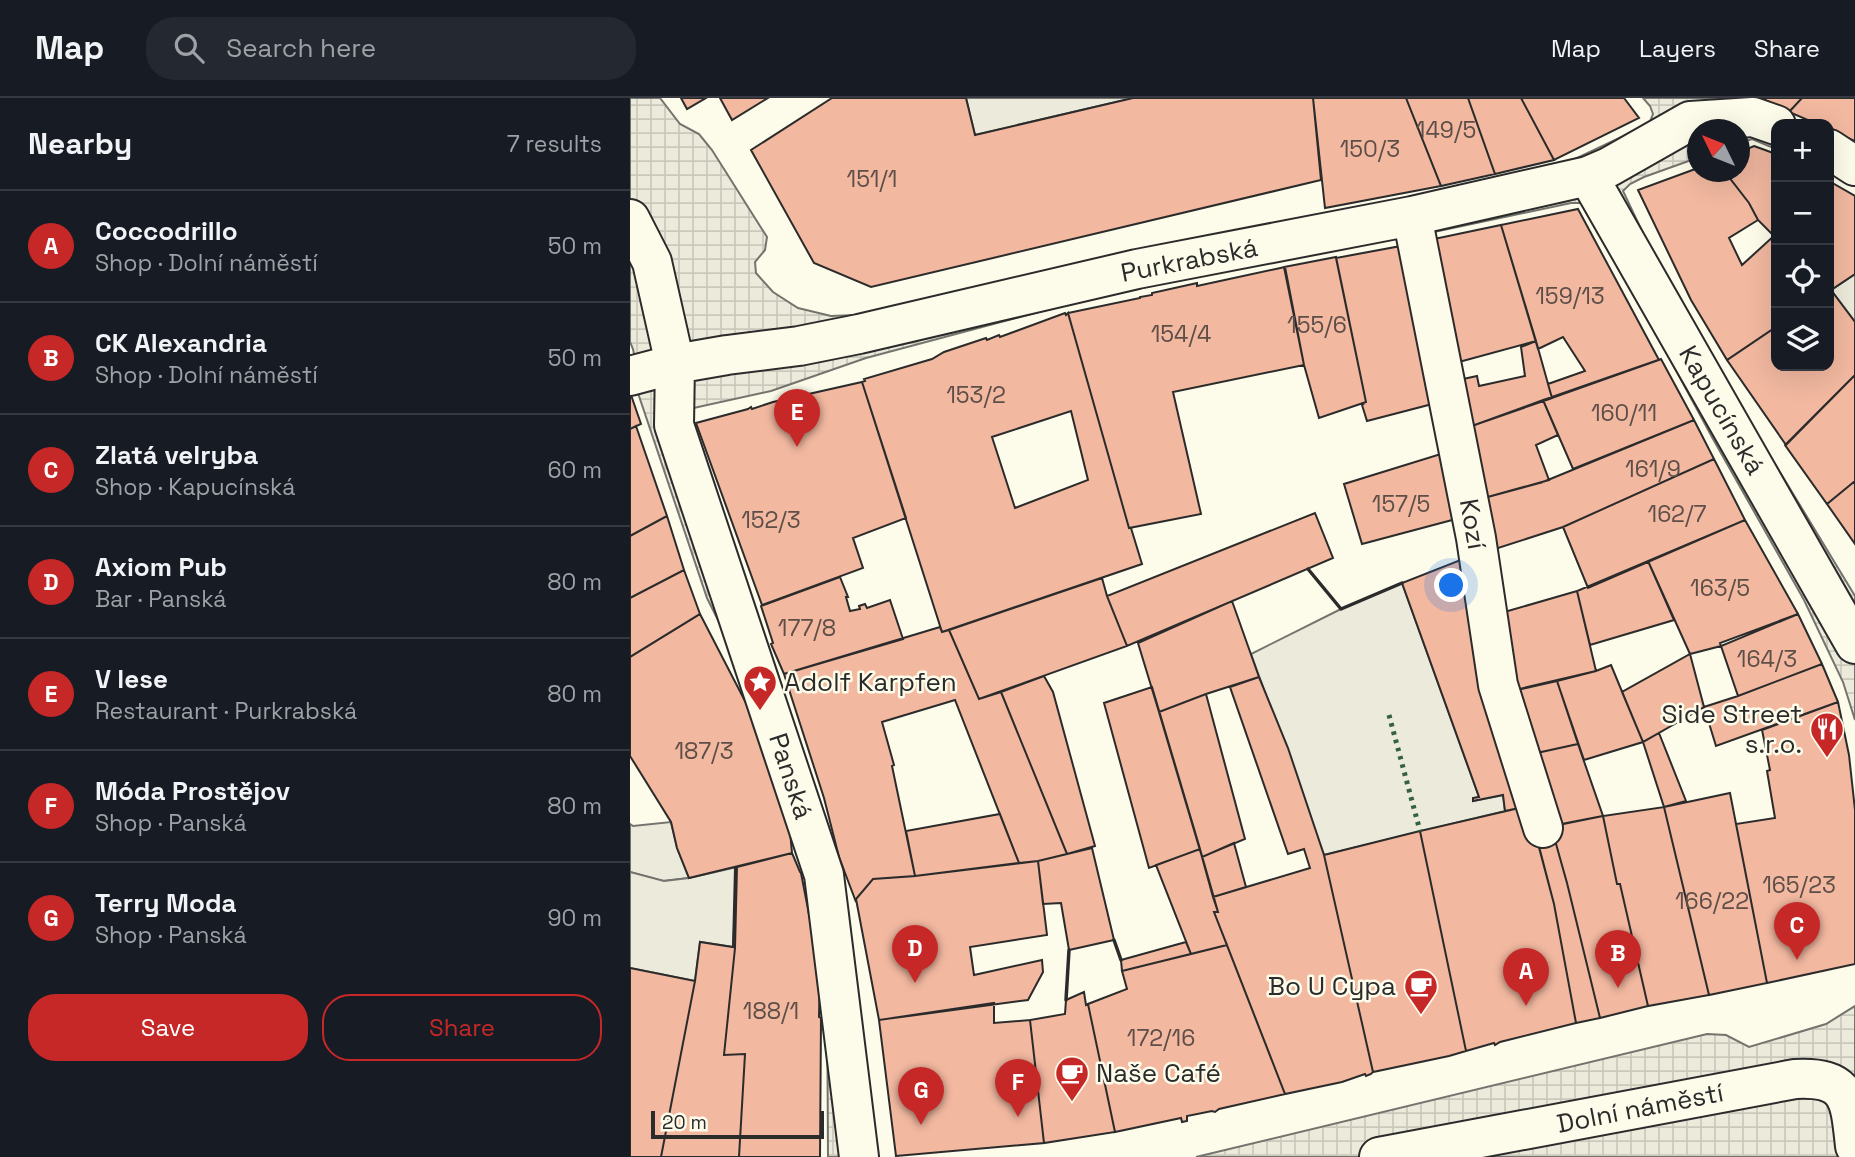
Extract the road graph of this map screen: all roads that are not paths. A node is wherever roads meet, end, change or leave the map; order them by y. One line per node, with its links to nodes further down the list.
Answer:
1 (1684, 106): 2 (street); 5 (street, Purkrabská)
2 (1771, 123)
3 (1834, 152): 4 (street)
4 (1855, 166)
5 (1588, 176): 6 (street, Purkrabská); 10 (street, Kapucínská)
6 (1412, 216): 8 (street, Purkrabská); 11 (street, Kozí)
7 (630, 219): 8 (street, Panská)
8 (675, 364): 9 (street, Purkrabská); 14 (street, Panská)
9 (630, 376)
10 (1855, 644)
11 (1543, 828)
12 (1846, 1074): 13 (street, Dolní náměstí); 15 (street, Dolní náměstí)
13 (1855, 1146)
14 (859, 1157)
15 (1379, 1157)

